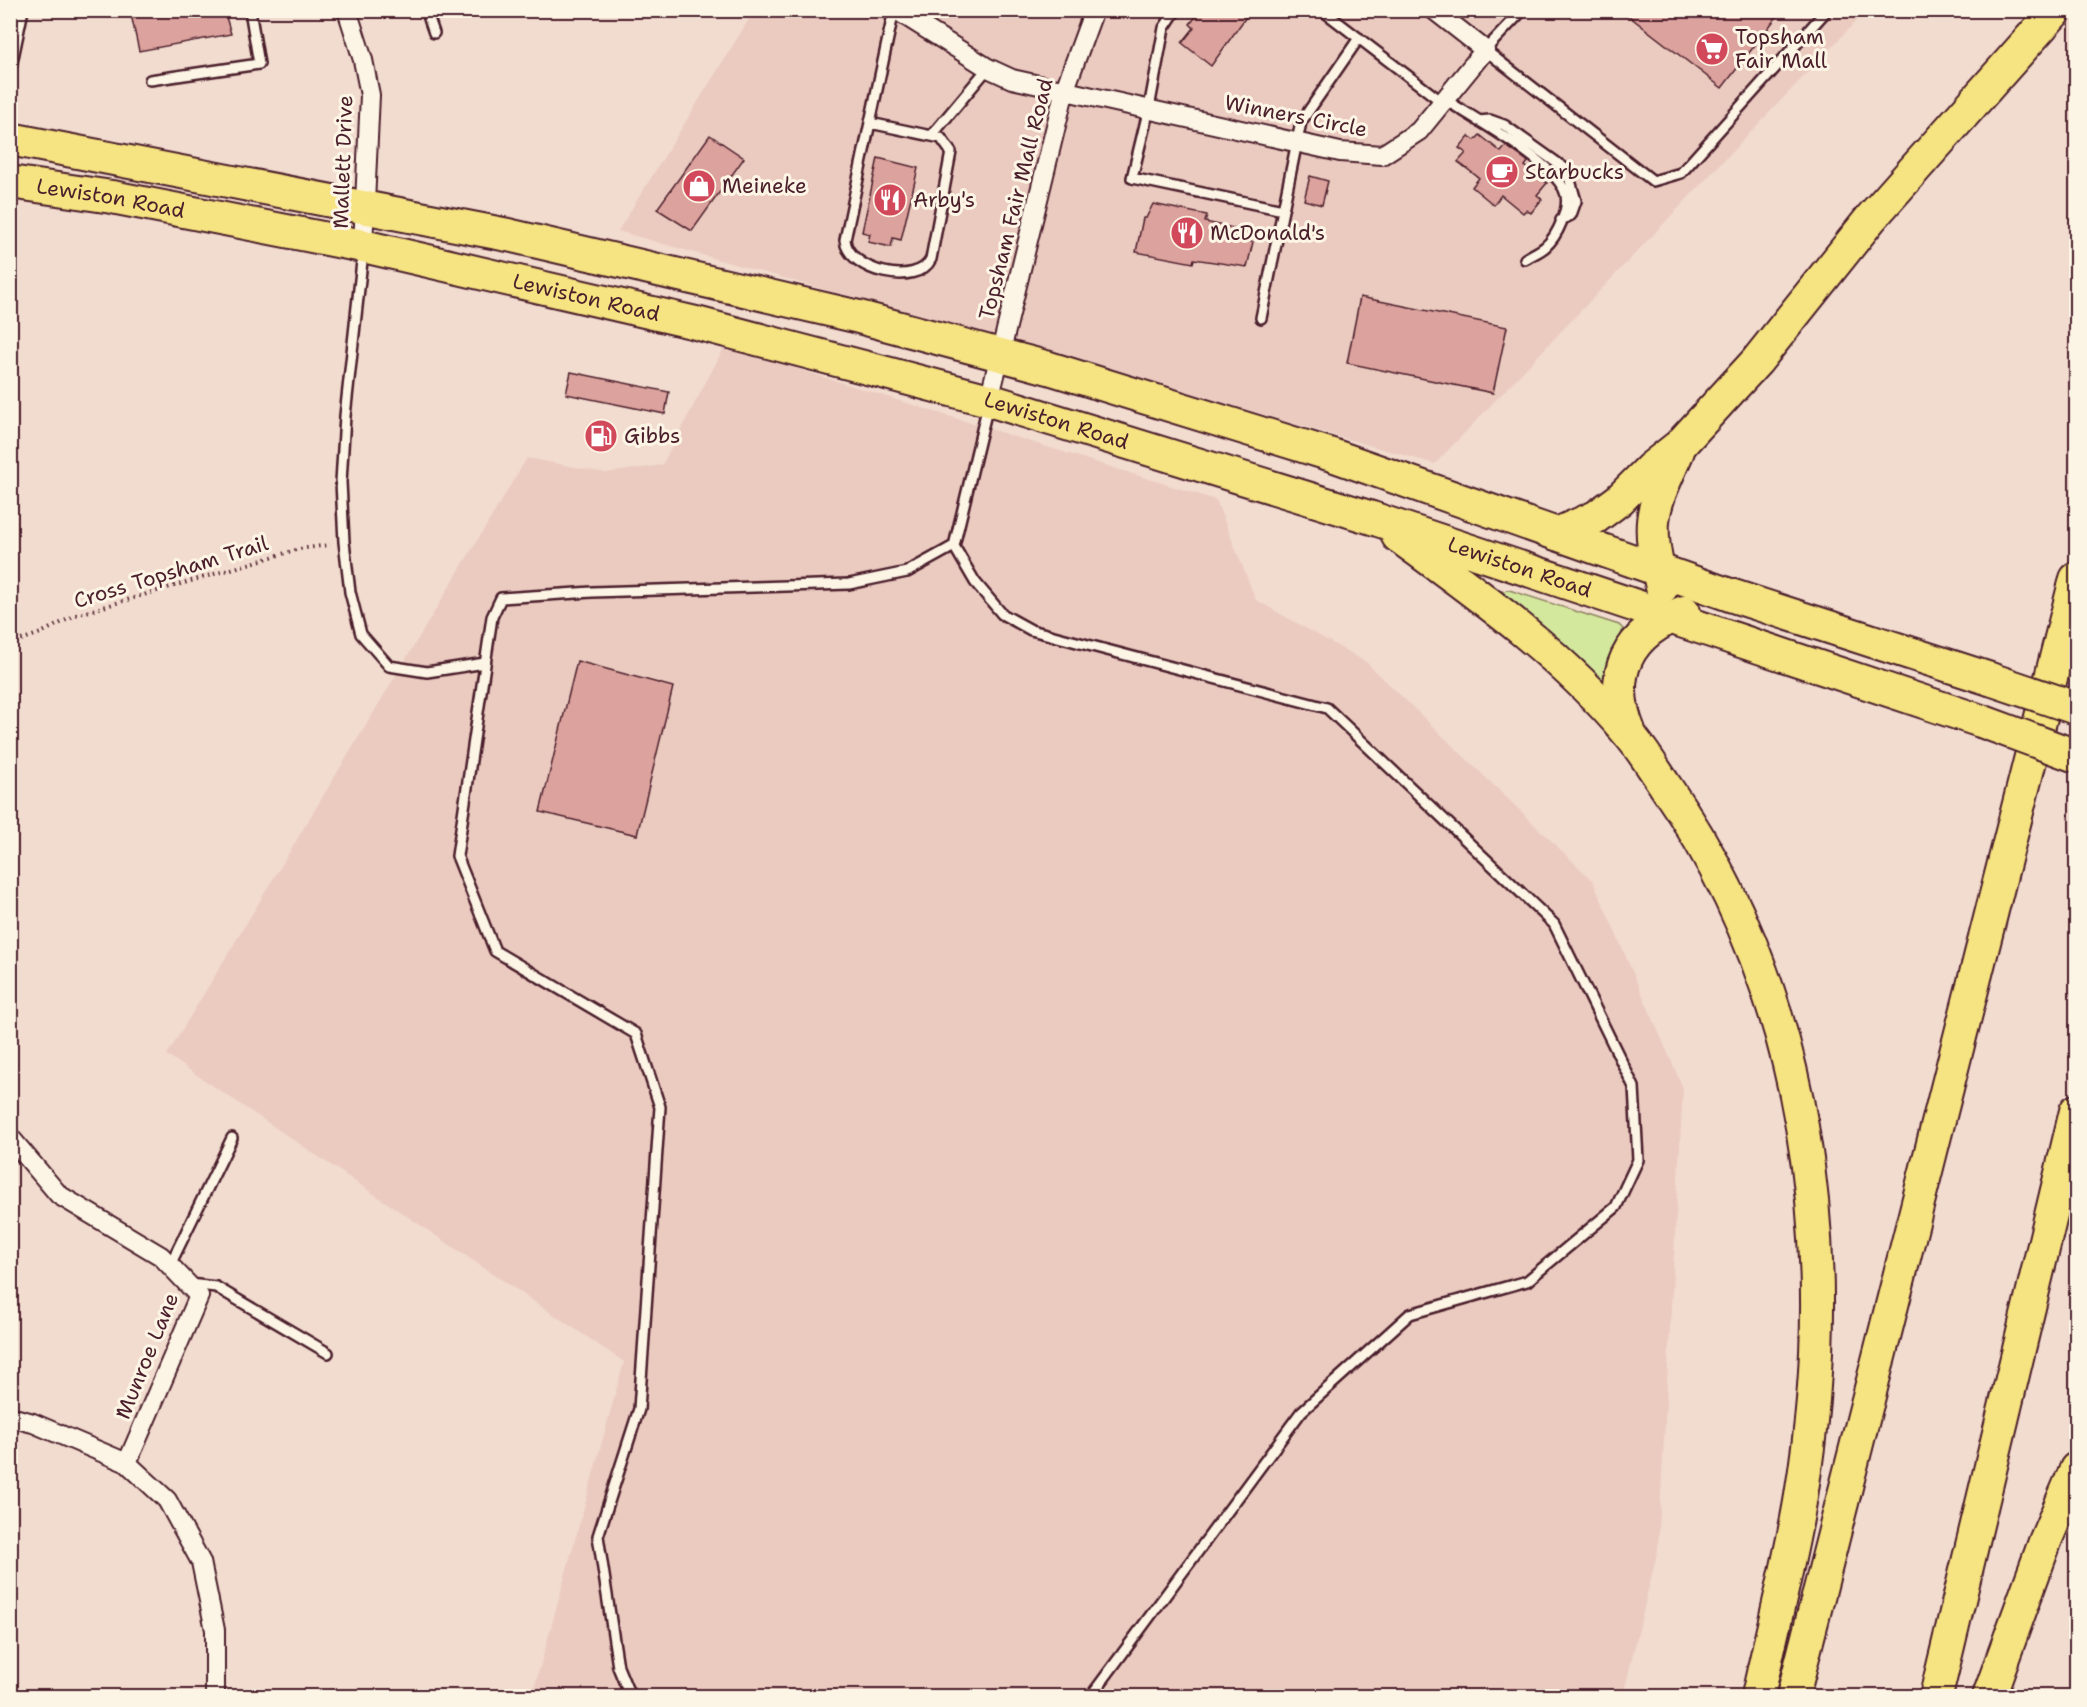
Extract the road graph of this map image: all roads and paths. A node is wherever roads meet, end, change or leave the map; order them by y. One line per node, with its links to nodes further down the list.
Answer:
1 (23, 10): 17 (lane)
2 (250, 10): 18 (lane)
3 (347, 10): 27 (street, Mallett Drive)
4 (426, 10): 13 (lane)
5 (895, 10): 16 (street, Winners Circle); 22 (lane)
6 (1094, 10): 19 (street, Topsham Fair Mall Road)
7 (1176, 10): 21 (lane)
8 (1322, 10): 14 (lane)
9 (1434, 10): 15 (street)
10 (1523, 10): 15 (lane)
11 (1827, 10): 15 (lane)
12 (2056, 10): 34 (highway)
13 (434, 33)
14 (1359, 38): 20 (lane); 25 (lane)
15 (1485, 50): 20 (street, Winners Circle)
16 (988, 68): 19 (street, Winners Circle); 23 (lane)
17 (10, 72)
18 (150, 80)
19 (1065, 89): 21 (street, Winners Circle); 32 (street, Topsham Fair Mall Road)
20 (1443, 101): 25 (street, Winners Circle); 30 (lane)
21 (1149, 108): 25 (street, Winners Circle); 28 (lane)
22 (870, 123): 23 (lane); 23 (lane)
23 (932, 135)
24 (10, 139): 27 (highway, Lewiston Road)
25 (1298, 142): 28 (lane)
26 (10, 182): 29 (highway, Lewiston Road)
27 (364, 206): 29 (street, Mallett Drive); 32 (highway, Lewiston Road)
28 (1283, 210): 31 (lane)
29 (363, 246): 33 (highway, Lewiston Road); 37 (lane)
30 (1525, 260)
31 (1261, 318)
32 (1000, 356): 33 (street, Topsham Fair Mall Road); 36 (highway, Lewiston Road)
33 (989, 400): 35 (highway, Lewiston Road); 38 (lane)
34 (1680, 445): 36 (highway); 39 (highway)
35 (1372, 518): 42 (highway, Lewiston Road); 46 (highway)
36 (1557, 534): 39 (highway, Lewiston Road)
37 (344, 542): 43 (path, Cross Topsham Trail); 44 (lane)
38 (954, 546): 44 (lane); 59 (lane)
39 (1658, 571): 41 (highway, Lewiston Road); 42 (highway)
40 (2076, 579): 61 (highway)
41 (1730, 595): 42 (highway); 45 (highway, Lewiston Road, bridge)
42 (1670, 617): 46 (highway); 47 (highway, Lewiston Road, bridge)
43 (10, 644)
44 (485, 663): 58 (lane)
45 (2076, 708)
46 (1630, 735): 60 (highway)
47 (2076, 756)
48 (2076, 1112): 62 (highway)
49 (10, 1137): 51 (street, Munroe Lane)
50 (232, 1138): 51 (lane)
51 (170, 1265): 52 (street, Munroe Lane)
52 (187, 1284): 53 (lane); 55 (street, Munroe Lane)
53 (328, 1353)
54 (10, 1417): 55 (street)
55 (127, 1463): 57 (street)
56 (2076, 1469): 63 (highway)
57 (215, 1696)
58 (630, 1696)
59 (1091, 1696)
60 (1758, 1696)
61 (1793, 1696)
62 (1936, 1696)
63 (1989, 1696)

